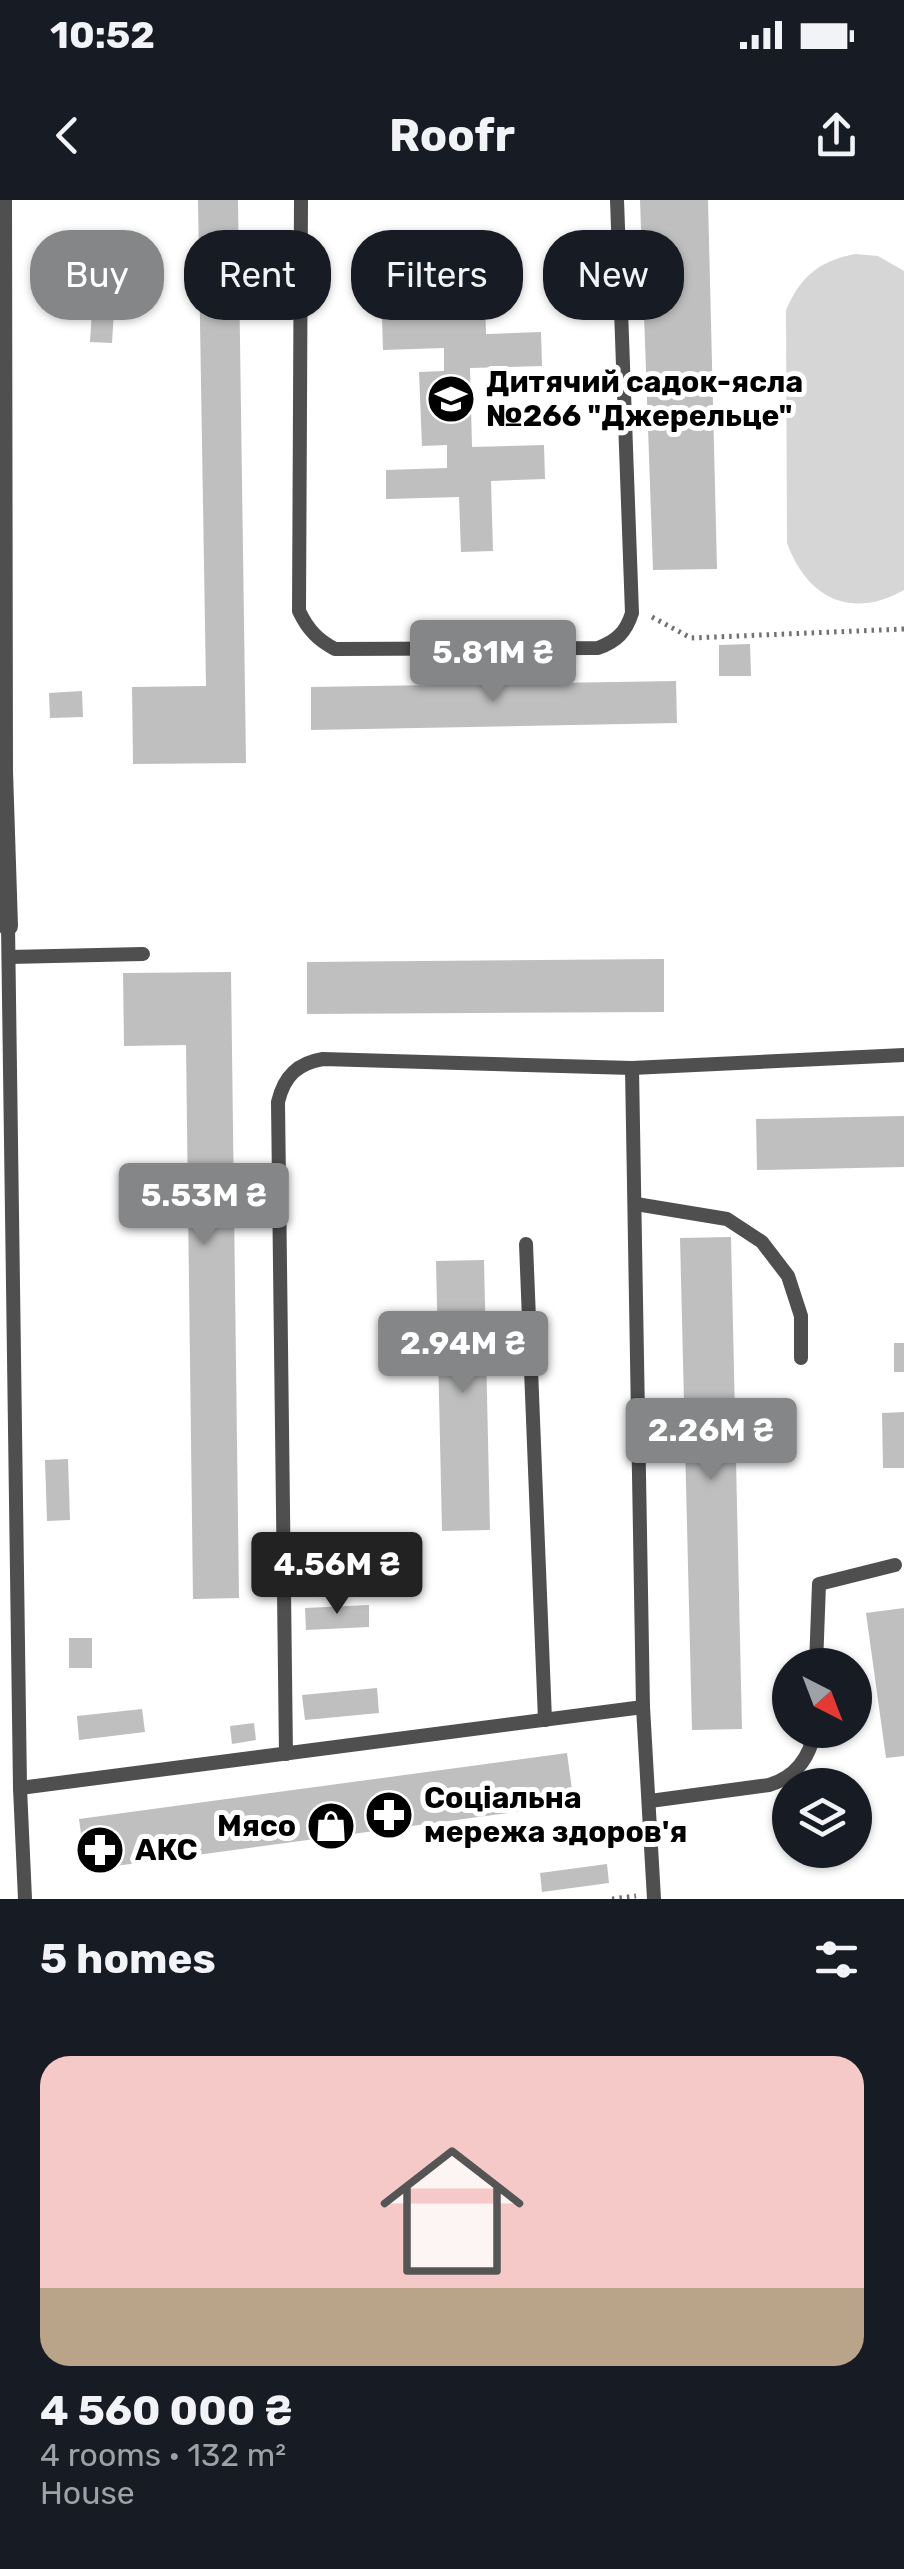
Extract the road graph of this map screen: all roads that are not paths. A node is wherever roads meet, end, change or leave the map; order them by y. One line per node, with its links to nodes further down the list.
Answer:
1 (2, 200): 4 (street)
2 (300, 200): 3 (lane)
3 (617, 200)
4 (2, 771): 5 (street)
5 (4, 926): 7 (lane)
6 (143, 954): 7 (lane)
7 (9, 957): 19 (lane)
8 (904, 1056): 9 (lane)
9 (632, 1068): 10 (lane); 18 (lane)
10 (636, 1204): 12 (lane); 15 (lane)
11 (526, 1244): 16 (lane)
12 (800, 1358)
13 (895, 1566): 14 (lane)
14 (816, 1648)
15 (643, 1707): 16 (lane); 20 (lane)
16 (545, 1720): 18 (lane)
17 (809, 1748): 20 (lane)
18 (286, 1754): 19 (lane)
19 (20, 1788): 21 (lane)
20 (650, 1801): 22 (lane)
21 (25, 1899)
22 (654, 1899)

